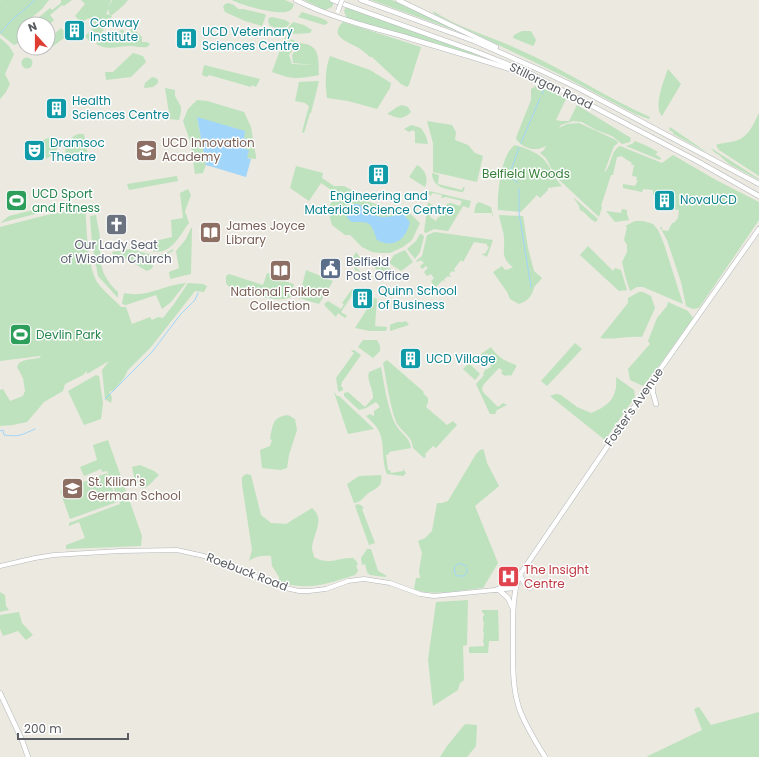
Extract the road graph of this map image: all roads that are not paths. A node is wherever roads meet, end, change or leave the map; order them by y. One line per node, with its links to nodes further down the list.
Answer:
1 (296, 0): 6 (main road)
2 (332, 0): 8 (main road, Stillorgan Road)
3 (342, 0): 6 (street, bridge)
4 (361, 0): 7 (main road, Stillorgan Road)
5 (398, 0): 7 (main road)
6 (336, 17): 8 (main road)
7 (540, 70): 9 (main road, Stillorgan Road)
8 (549, 83): 10 (main road, Stillorgan Road)
9 (759, 184)
10 (759, 196)
11 (759, 229): 12 (main road, Foster's Avenue)
12 (652, 381): 13 (main road); 15 (main road, Foster's Avenue)
13 (656, 404)
14 (0, 566): 18 (street, Roebuck Road)
15 (520, 575): 16 (main road, Foster's Avenue); 17 (main road); 18 (main road)
16 (515, 588): 18 (street, Roebuck Road); 19 (main road, Foster's Avenue)
17 (530, 588)
18 (498, 590): 19 (main road)
19 (513, 611): 22 (main road, Foster's Avenue)
20 (0, 693): 21 (main road)
21 (28, 757)
22 (545, 757)

